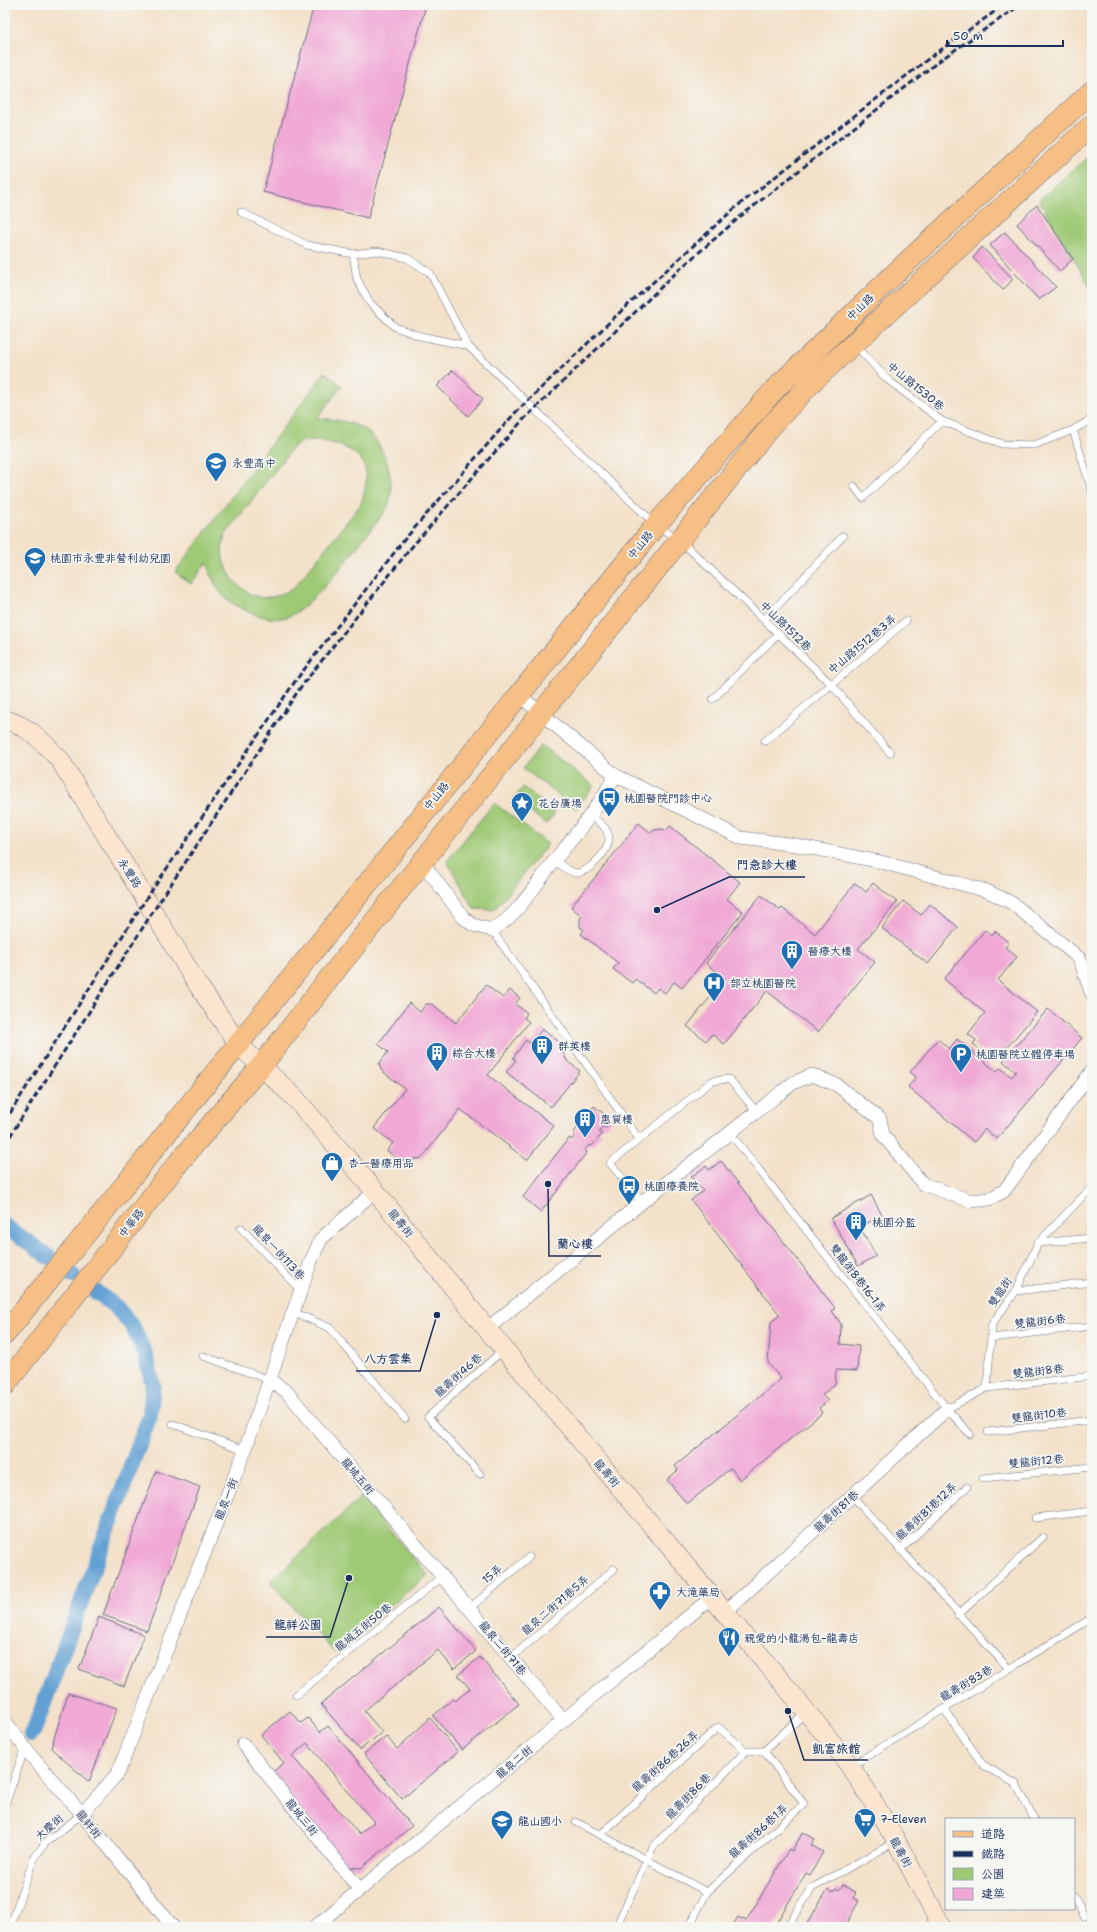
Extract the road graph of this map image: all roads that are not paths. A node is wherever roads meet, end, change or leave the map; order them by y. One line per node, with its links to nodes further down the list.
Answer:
1 (1092, 91): 12 (main road, 中山路)
2 (1092, 125): 5 (main road, 中山路)
3 (241, 212): 4 (lane)
4 (353, 254): 6 (lane); 6 (lane)
5 (853, 344): 8 (lane, 中山路1530巷); 14 (main road, 中山路)
6 (468, 346): 12 (lane, 中山路1512巷)
7 (1092, 419): 9 (lane, 中山路1530巷)
8 (942, 421): 9 (lane, 中山路1530巷); 10 (lane)
9 (1073, 430): 11 (lane)
10 (854, 486)
11 (1092, 491)
12 (656, 525): 14 (lane, 中山路1512巷); 19 (main road, 中山路)
13 (843, 536): 15 (lane)
14 (680, 540): 15 (lane, 中山路1512巷); 21 (main road, 中山路)
15 (764, 620): 17 (lane, 中山路1512巷)
16 (906, 621): 18 (lane, 中山路1512巷3弄)
17 (778, 634): 18 (lane, 中山路1512巷); 20 (lane)
18 (831, 684): 23 (lane, 中山路1512巷3弄); 24 (lane, 中山路1512巷)
19 (519, 695): 21 (street); 31 (main road, 中山路)
20 (713, 699)
21 (541, 714): 25 (street); 28 (main road, 中山路)
22 (5, 720): 31 (street, 永豐路)
23 (765, 741)
24 (890, 753)
25 (615, 775): 26 (street); 30 (street)
26 (590, 815): 27 (street); 27 (lane)
27 (554, 860): 29 (street)
28 (422, 862): 29 (street); 32 (main road, 中山路)
29 (492, 930): 36 (lane)
30 (1092, 994)
31 (239, 1045): 32 (street, 龍壽街); 49 (main road)
32 (262, 1066): 38 (street, 龍壽街); 55 (main road, 中華路)
33 (1092, 1071): 34 (street)
34 (757, 1112): 35 (street); 36 (lane)
35 (730, 1133): 39 (street); 57 (lane, 雙龍街8巷16-1弄)
36 (639, 1139): 39 (lane)
37 (1092, 1187): 42 (lane, 雙龍街)
38 (376, 1191): 44 (street, 龍泉一街); 48 (street, 龍壽街)
39 (642, 1202): 48 (street)
40 (241, 1228): 44 (lane, 龍泉一街113巷)
41 (1092, 1238): 42 (lane)
42 (1038, 1243): 45 (lane, 雙龍街)
43 (1092, 1282): 45 (lane)
44 (300, 1291): 46 (street, 龍泉一街)
45 (1016, 1291): 50 (lane, 雙龍街)
46 (293, 1312): 54 (street, 龍泉一街); 58 (lane)
47 (1092, 1326): 50 (lane, 雙龍街6巷)
48 (487, 1329): 51 (street, 龍壽街)
49 (5, 1334)
50 (992, 1338): 56 (lane, 雙龍街)
51 (504, 1349): 65 (lane, 龍壽街46巷); 76 (street, 龍壽街)
52 (203, 1356): 54 (lane)
53 (1092, 1376): 56 (lane, 雙龍街8巷)
54 (270, 1380): 63 (street, 龍泉一街); 75 (street, 龍城五街)
55 (5, 1385)
56 (987, 1388): 57 (lane)
57 (947, 1410): 62 (lane, 雙龍街8巷16-1弄); 68 (street, 龍壽街81巷)
58 (405, 1419)
59 (1092, 1420): 61 (lane, 雙龍街10巷)
60 (173, 1424): 63 (lane)
61 (988, 1432)
62 (970, 1434)
63 (245, 1450): 94 (street, 龍泉一街)
64 (1092, 1467): 66 (lane, 雙龍街12巷)
65 (480, 1474)
66 (983, 1478)
67 (967, 1487): 72 (lane, 龍壽街81巷12弄)
68 (852, 1496): 72 (lane); 78 (street, 龍壽街81巷)
69 (1092, 1511): 70 (lane)
70 (1035, 1518)
71 (1043, 1537): 79 (lane)
72 (900, 1550): 79 (lane)
73 (529, 1557): 77 (lane, 15弄)
74 (614, 1569): 81 (lane, 龍泉二街71巷5弄)
75 (443, 1576): 77 (street, 龍泉二街71巷); 83 (lane, 龍城五街50巷)
76 (712, 1597): 78 (street, 龍壽街); 86 (street, 龍泉二街)
77 (470, 1608): 81 (street, 龍泉二街71巷)
78 (725, 1612): 85 (street, 龍壽街)
79 (958, 1615): 82 (lane)
80 (1092, 1618): 82 (lane, 龍壽街83巷)
81 (511, 1658): 86 (street, 龍泉二街71巷)
82 (1009, 1669): 84 (lane, 龍壽街83巷)
83 (296, 1695)
84 (944, 1709): 92 (lane, 龍壽街83巷); 95 (lane)
85 (807, 1711): 91 (lane); 92 (street, 龍壽街)
86 (563, 1720): 100 (street, 龍泉二街)
87 (5, 1722): 89 (street, 龍祥街)
88 (243, 1744): 100 (street, 龍城三街)
89 (25, 1748): 93 (lane); 94 (street, 龍祥街)
90 (746, 1751): 91 (lane); 97 (lane, 龍壽街86巷26弄); 99 (lane, 龍壽街86巷)
91 (764, 1751): 101 (lane, 龍壽街86巷1弄)
92 (850, 1766): 98 (street, 龍壽街)
93 (5, 1805)
94 (82, 1814): 104 (lane, 大慶街); 105 (street, 龍祥街)
95 (1033, 1818)
96 (576, 1822): 97 (lane)
97 (600, 1834): 99 (lane)
98 (896, 1842): 109 (lane); 110 (street, 龍壽街)
99 (648, 1860): 101 (lane); 107 (lane, 龍壽街86巷)
100 (360, 1890): 106 (street, 龍泉二街)
101 (707, 1892): 108 (lane, 龍壽街86巷1弄)
102 (1075, 1898): 103 (lane)
103 (1084, 1916)
104 (10, 1927)
105 (173, 1927)
106 (315, 1927)
107 (616, 1927)
108 (689, 1927)
109 (787, 1927)
110 (942, 1927)

